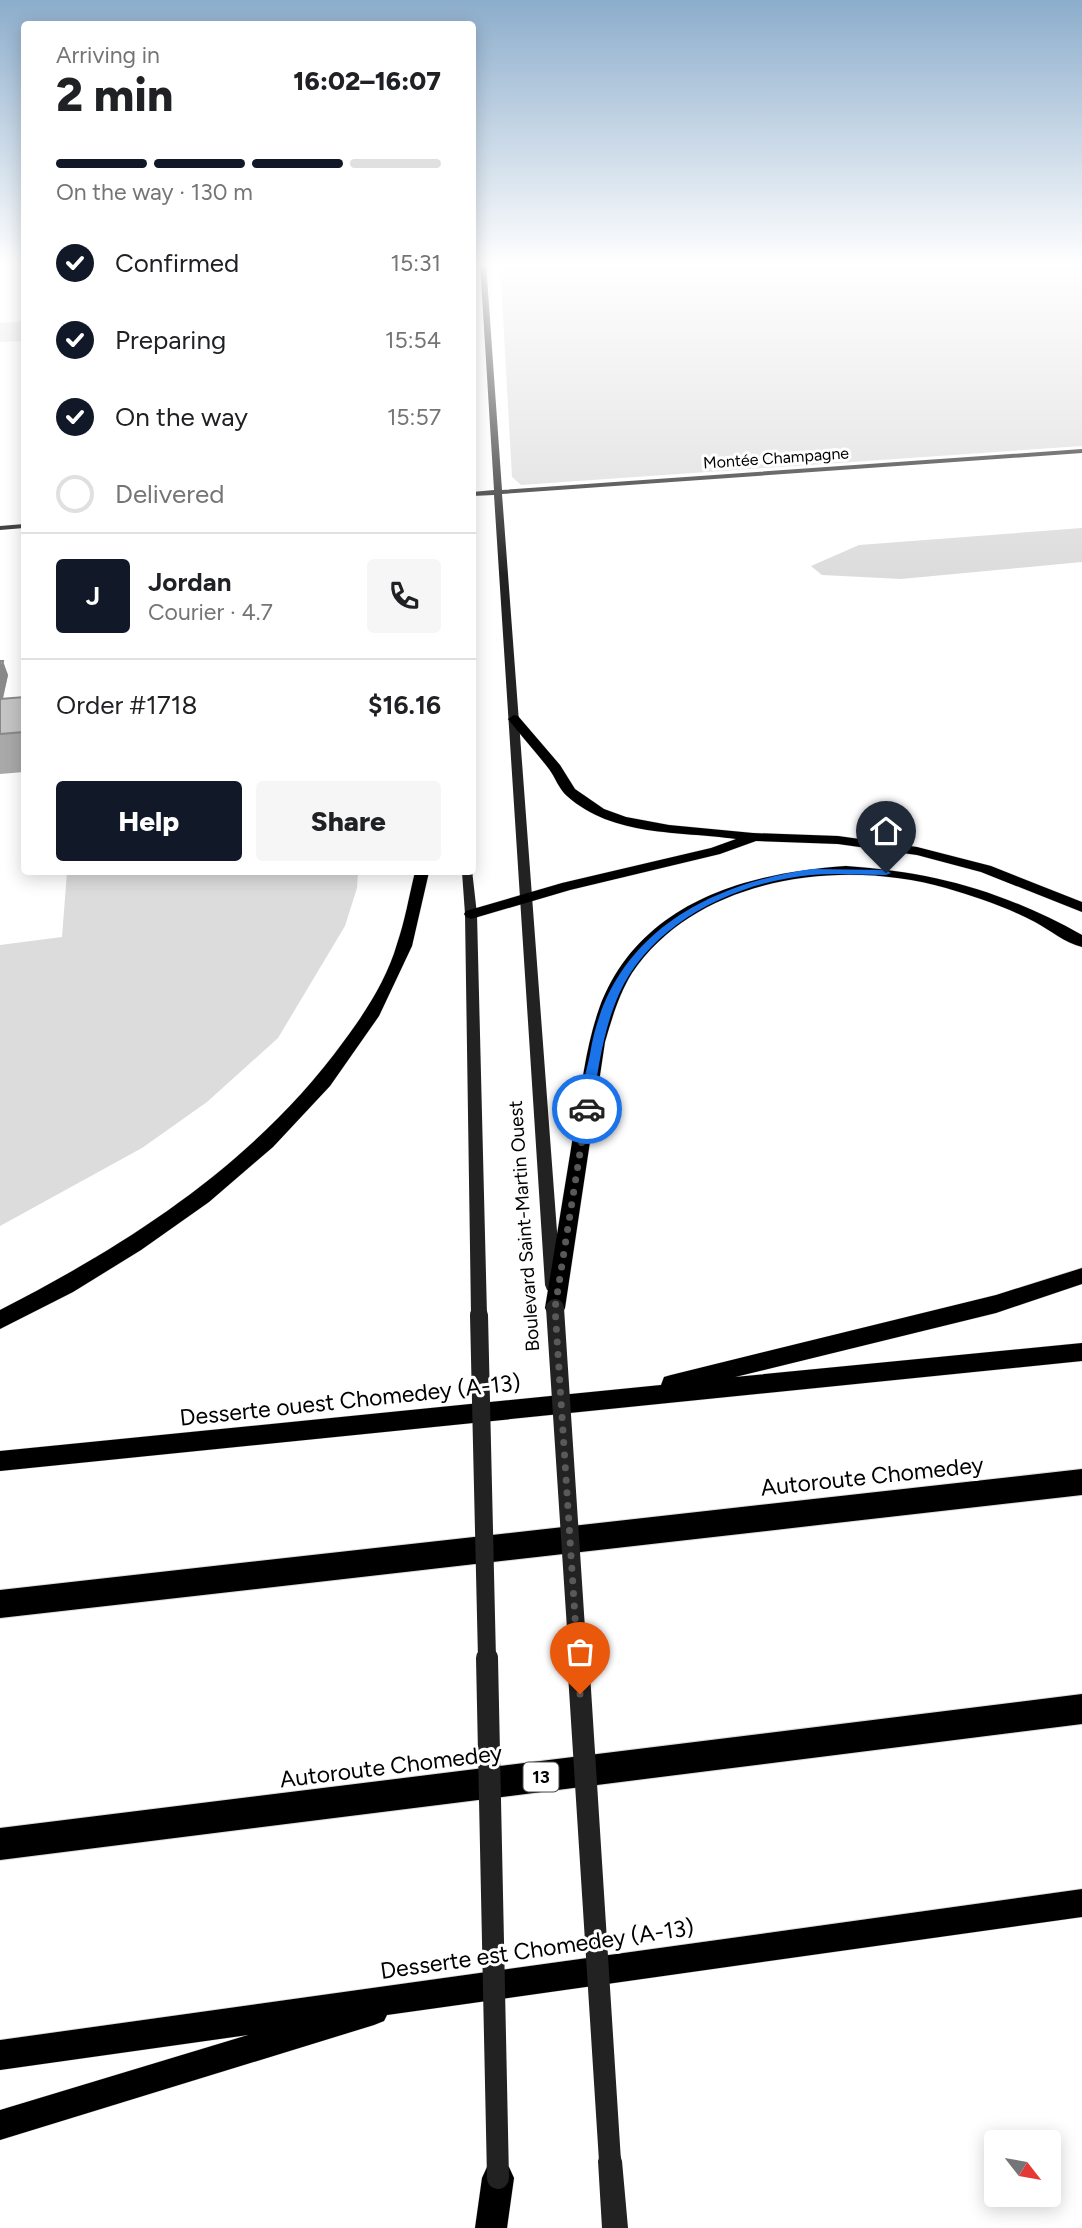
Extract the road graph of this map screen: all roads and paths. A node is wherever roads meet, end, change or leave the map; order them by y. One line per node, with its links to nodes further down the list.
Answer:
1 (491, 367): 3 (main road, Boulevard Saint-Martin Ouest)
2 (1082, 451): 3 (main road, Montée Champagne)
3 (500, 492): 4 (main road, Montée Champagne); 7 (main road, Boulevard Saint-Martin Ouest)
4 (476, 494)
5 (21, 527): 6 (main road)
6 (0, 528)
7 (514, 719): 8 (main road); 11 (main road, Boulevard Saint-Martin Ouest)
8 (752, 837): 11 (main road); 12 (main road)
9 (421, 875): 17 (main road)
10 (468, 875): 13 (main road)
11 (525, 898): 13 (main road); 16 (main road, Boulevard Saint-Martin Ouest)
12 (1082, 906)
13 (471, 914): 29 (main road, bridge)
14 (1082, 942): 16 (main road)
15 (1082, 1276): 19 (main road)
16 (555, 1308): 32 (main road, Boulevard Saint-Martin Ouest, bridge)
17 (0, 1320)
18 (1082, 1352): 19 (main road, Desserte ouest Chomedey (A-13))
19 (607, 1401): 20 (main road, Desserte ouest Chomedey (A-13))
20 (0, 1461)
21 (1082, 1482): 22 (highway, Autoroute Chomedey)
22 (0, 1604)
23 (1082, 1709): 24 (highway, Autoroute Chomedey / 13)
24 (0, 1844)
25 (1082, 1903): 26 (main road, Desserte est Chomedey (A-13))
26 (428, 1994): 27 (main road, Desserte est Chomedey (A-13)); 28 (main road)
27 (0, 2055)
28 (0, 2125)
29 (498, 2178): 30 (main road); 31 (main road)
30 (491, 2228)
31 (499, 2228)
32 (615, 2228)

